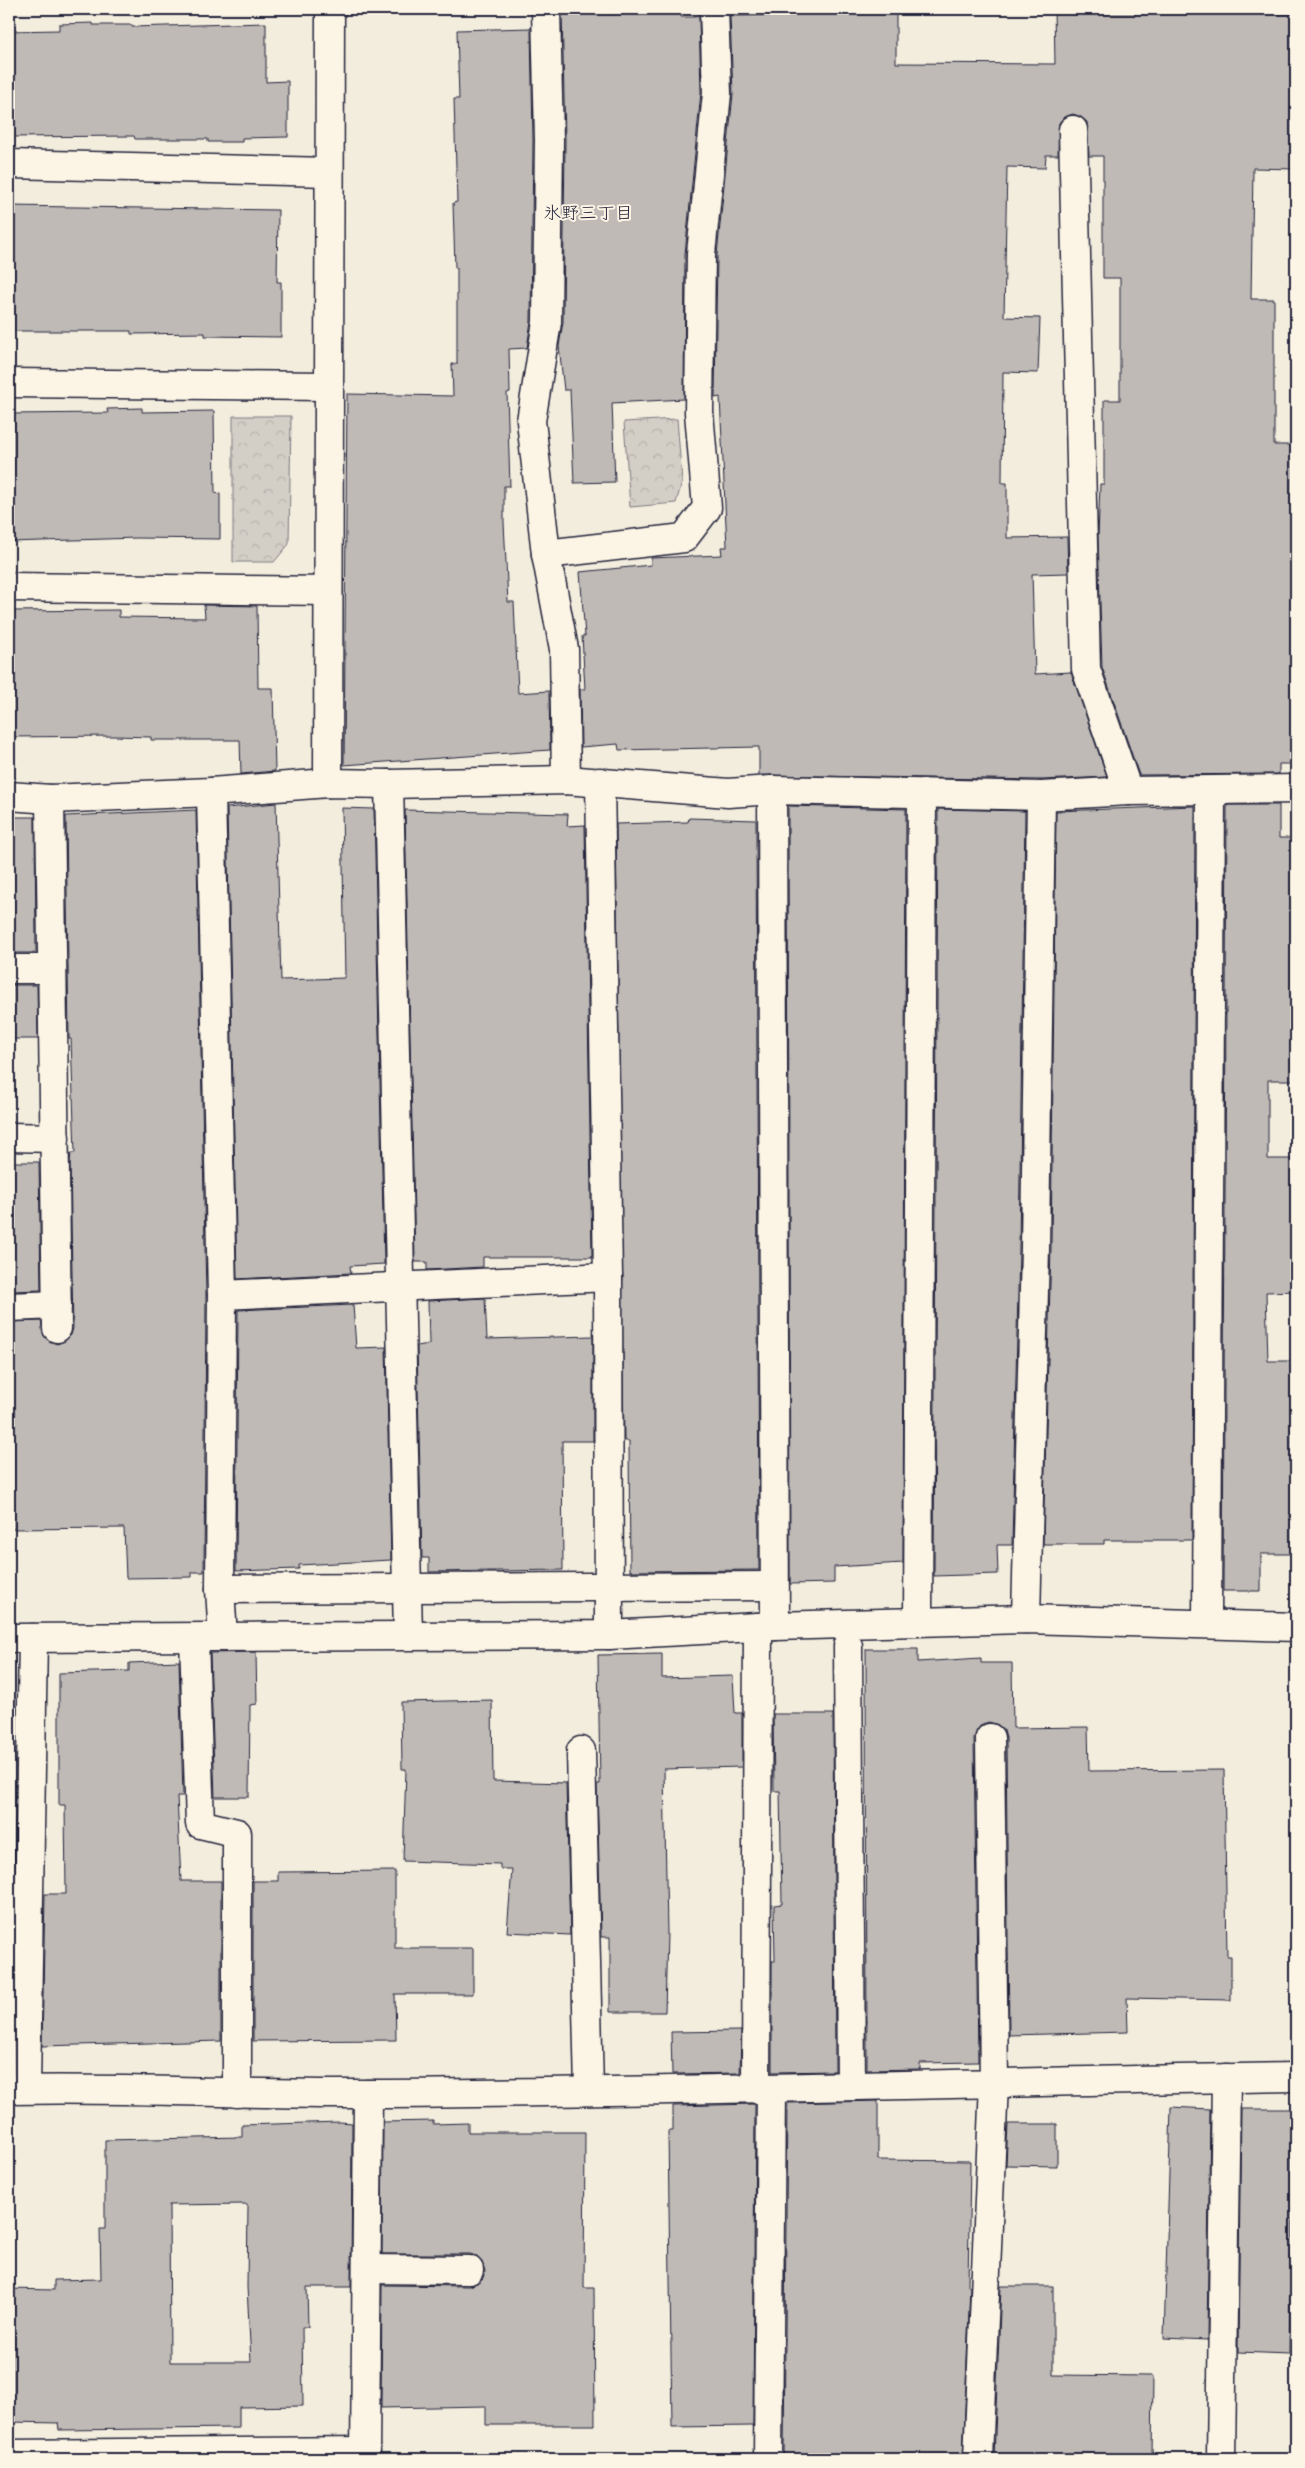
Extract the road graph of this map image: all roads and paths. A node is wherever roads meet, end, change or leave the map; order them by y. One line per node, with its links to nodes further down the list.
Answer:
1 (330, 9): 6 (street)
2 (546, 9): 9 (street)
3 (714, 9): 9 (street)
4 (1073, 130): 18 (street)
5 (9, 164): 6 (street)
6 (329, 172): 8 (street)
7 (9, 383): 8 (street)
8 (328, 386): 11 (street)
9 (546, 554): 12 (street)
10 (9, 587): 11 (street)
11 (328, 592): 14 (street)
12 (566, 780): 13 (street); 15 (street)
13 (600, 782): 17 (street); 29 (street)
14 (328, 783): 15 (street); 20 (street)
15 (389, 784): 30 (street)
16 (1296, 789): 19 (street)
17 (772, 790): 21 (street); 34 (street)
18 (1128, 791): 19 (street); 23 (street)
19 (1211, 791): 39 (street)
20 (211, 792): 24 (street); 31 (street)
21 (922, 794): 23 (street); 38 (street)
22 (9, 796): 24 (street)
23 (1041, 796): 37 (street)
24 (50, 799): 26 (street)
25 (9, 969): 26 (street)
26 (52, 969): 28 (street)
27 (9, 1137): 28 (street)
28 (55, 1138): 32 (street)
29 (608, 1277): 30 (street); 35 (street)
30 (400, 1288): 31 (street); 33 (street)
31 (222, 1295): 36 (street)
32 (9, 1307)
33 (408, 1586): 35 (street); 36 (street); 42 (street)
34 (773, 1586): 35 (street); 40 (street)
35 (608, 1588): 43 (street)
36 (220, 1589): 44 (street)
37 (1026, 1619): 38 (street); 39 (street)
38 (918, 1621): 40 (street)
39 (1207, 1623): 41 (street)
40 (766, 1626): 43 (street); 54 (street)
41 (1296, 1626)
42 (408, 1635): 43 (street); 44 (street)
43 (609, 1635)
44 (223, 1637): 46 (street)
45 (21, 1638): 46 (street); 55 (street)
46 (194, 1638): 57 (street)
47 (848, 1646): 53 (street)
48 (990, 1738): 52 (street)
49 (581, 1751): 56 (street)
50 (1296, 2077): 51 (street)
51 (1226, 2078): 52 (street); 65 (street)
52 (994, 2083): 53 (street); 64 (street)
53 (851, 2085): 54 (street)
54 (763, 2089): 56 (street); 63 (street)
55 (17, 2090): 57 (street)
56 (589, 2091): 58 (street)
57 (237, 2093): 58 (street)
58 (368, 2094): 59 (street)
59 (367, 2269): 60 (street); 62 (street)
60 (469, 2270)
61 (9, 2454): 62 (street)
62 (366, 2455)
63 (768, 2459)
64 (978, 2459)
65 (1221, 2459)

